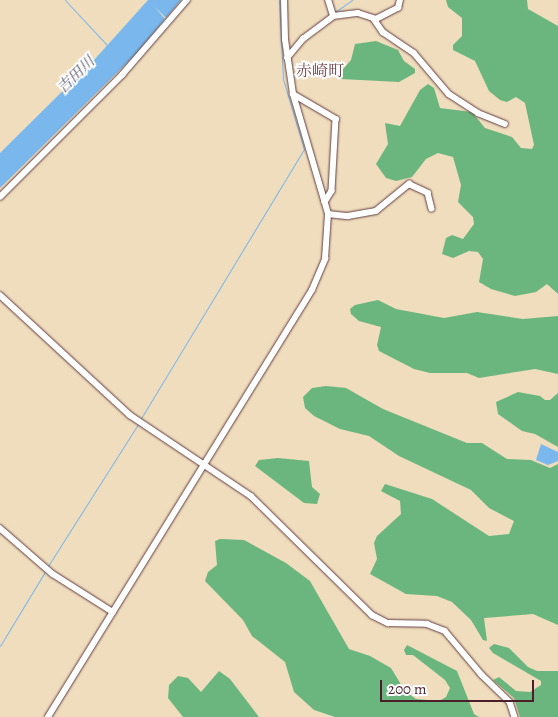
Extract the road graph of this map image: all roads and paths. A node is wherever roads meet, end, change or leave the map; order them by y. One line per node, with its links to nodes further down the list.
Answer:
1 (187, 0): 10 (street)
2 (284, 0): 7 (street)
3 (328, 0): 5 (street)
4 (400, 0): 6 (street)
5 (332, 14): 6 (street); 7 (street)
6 (374, 19): 9 (street)
7 (287, 58): 8 (street)
8 (293, 94): 11 (street); 11 (street)
9 (505, 124)
10 (0, 196)
11 (325, 202): 13 (street)
12 (432, 209): 13 (street)
13 (328, 214): 15 (street)
14 (0, 295): 15 (street)
15 (204, 464): 17 (street); 19 (street)
16 (0, 528): 17 (street)
17 (113, 612): 18 (street)
18 (48, 717)
19 (515, 717)

